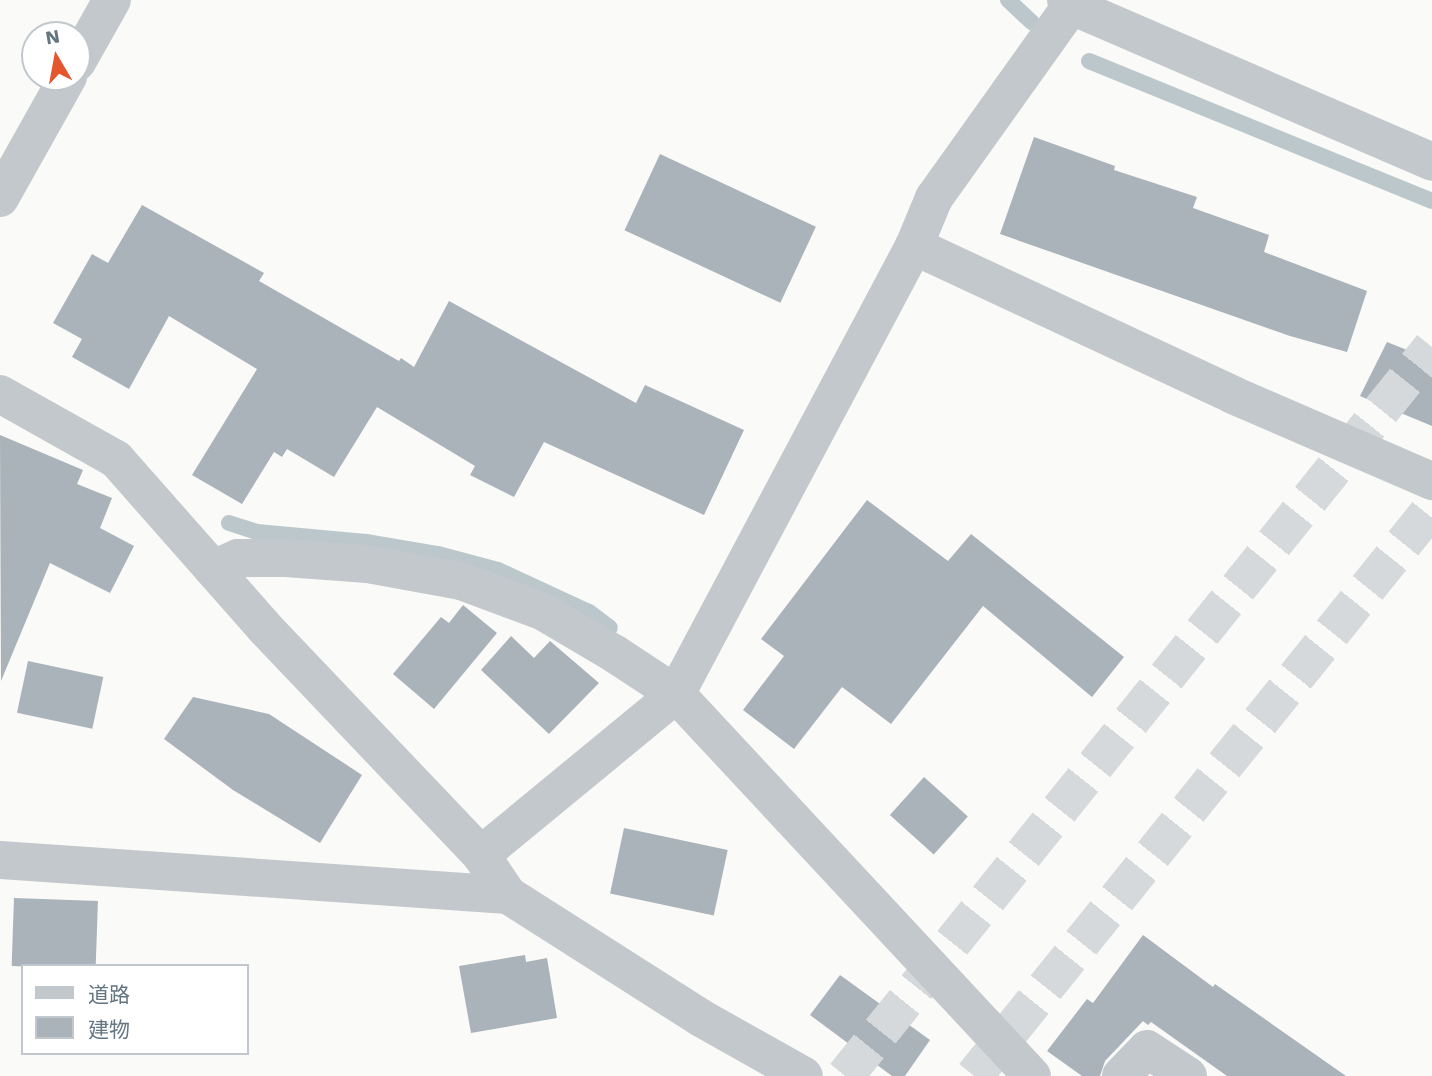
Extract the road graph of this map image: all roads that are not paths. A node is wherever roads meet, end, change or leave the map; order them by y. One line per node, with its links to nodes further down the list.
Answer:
1 (112, 0): 3 (street)
2 (1071, 2): 5 (street); 7 (street)
3 (91, 37)
4 (60, 91): 6 (street)
5 (1432, 162)
6 (0, 198)
7 (914, 246): 9 (street); 11 (street)
8 (0, 394): 10 (street)
9 (1432, 481)
10 (213, 569): 11 (street); 12 (street)
11 (676, 694): 12 (street); 16 (street)
12 (481, 855): 14 (street)
13 (0, 860): 14 (street)
14 (508, 895): 15 (street)
15 (804, 1076)
16 (1032, 1076)
17 (1121, 1076): 18 (street)
18 (1188, 1076)

